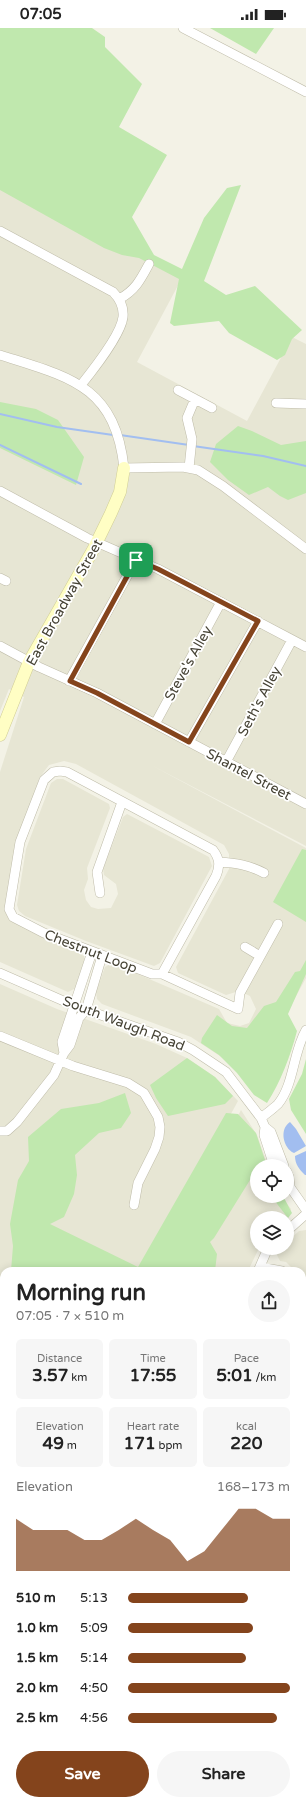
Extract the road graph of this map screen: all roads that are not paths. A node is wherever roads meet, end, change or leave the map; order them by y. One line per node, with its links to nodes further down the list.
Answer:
1 (183, 28): 2 (street)
2 (306, 92)
3 (0, 231): 5 (street)
4 (149, 264): 5 (street)
5 (120, 298): 7 (street)
6 (0, 355): 7 (street)
7 (82, 385): 13 (street)
8 (178, 390): 9 (street)
9 (195, 399): 12 (street); 14 (street)
10 (276, 403): 11 (street)
11 (306, 404)
12 (212, 408)
13 (124, 468): 14 (street); 16 (street, East Broadway Street)
14 (189, 468): 17 (street)
15 (0, 491): 16 (street)
16 (96, 543): 18 (street); 24 (street, East Broadway Street)
17 (306, 549)
18 (136, 560): 19 (street); 25 (street)
19 (221, 602): 20 (street); 26 (street, Steve's Alley)
20 (258, 621): 21 (street); 28 (street)
21 (292, 640): 23 (street); 29 (street, Seth's Alley)
22 (0, 646): 24 (street, Shantel Street)
23 (306, 647)
24 (29, 662): 25 (street, Shantel Street); 27 (street, East Broadway Street)
25 (70, 681): 26 (street, Shantel Street)
26 (155, 724): 28 (street, Shantel Street)
27 (0, 735)
28 (189, 742): 29 (street, Shantel Street)
29 (226, 762): 31 (street, Shantel Street)
30 (122, 802): 32 (street, Chestnut Loop); 34 (street); 37 (street, Chestnut Loop)
31 (306, 803)
32 (219, 862): 33 (street); 41 (street)
33 (264, 873)
34 (100, 893)
35 (278, 924): 39 (street)
36 (245, 947): 39 (street)
37 (92, 952): 38 (street, Chestnut Loop); 42 (street)
38 (102, 956): 41 (street, Chestnut Loop); 43 (street)
39 (260, 956): 41 (street, Chestnut Loop)
40 (0, 973): 42 (street, South Waugh Road)
41 (162, 974)
42 (75, 1006): 43 (street, South Waugh Road); 46 (street)
43 (86, 1010): 46 (street); 47 (street, South Waugh Road)
44 (306, 1030): 47 (street)
45 (0, 1036): 46 (street)
46 (63, 1057): 49 (street); 53 (street)
47 (261, 1118): 48 (street, South Waugh Road)
48 (265, 1127): 50 (street, South Waugh Road); 51 (street, South Waugh Road)
49 (0, 1131)
50 (272, 1159)
51 (281, 1159)
52 (294, 1194): 54 (street)
53 (134, 1205)
54 (306, 1210)
55 (306, 1214): 56 (street)
56 (294, 1225)
57 (265, 1255): 58 (street)
58 (260, 1267)

